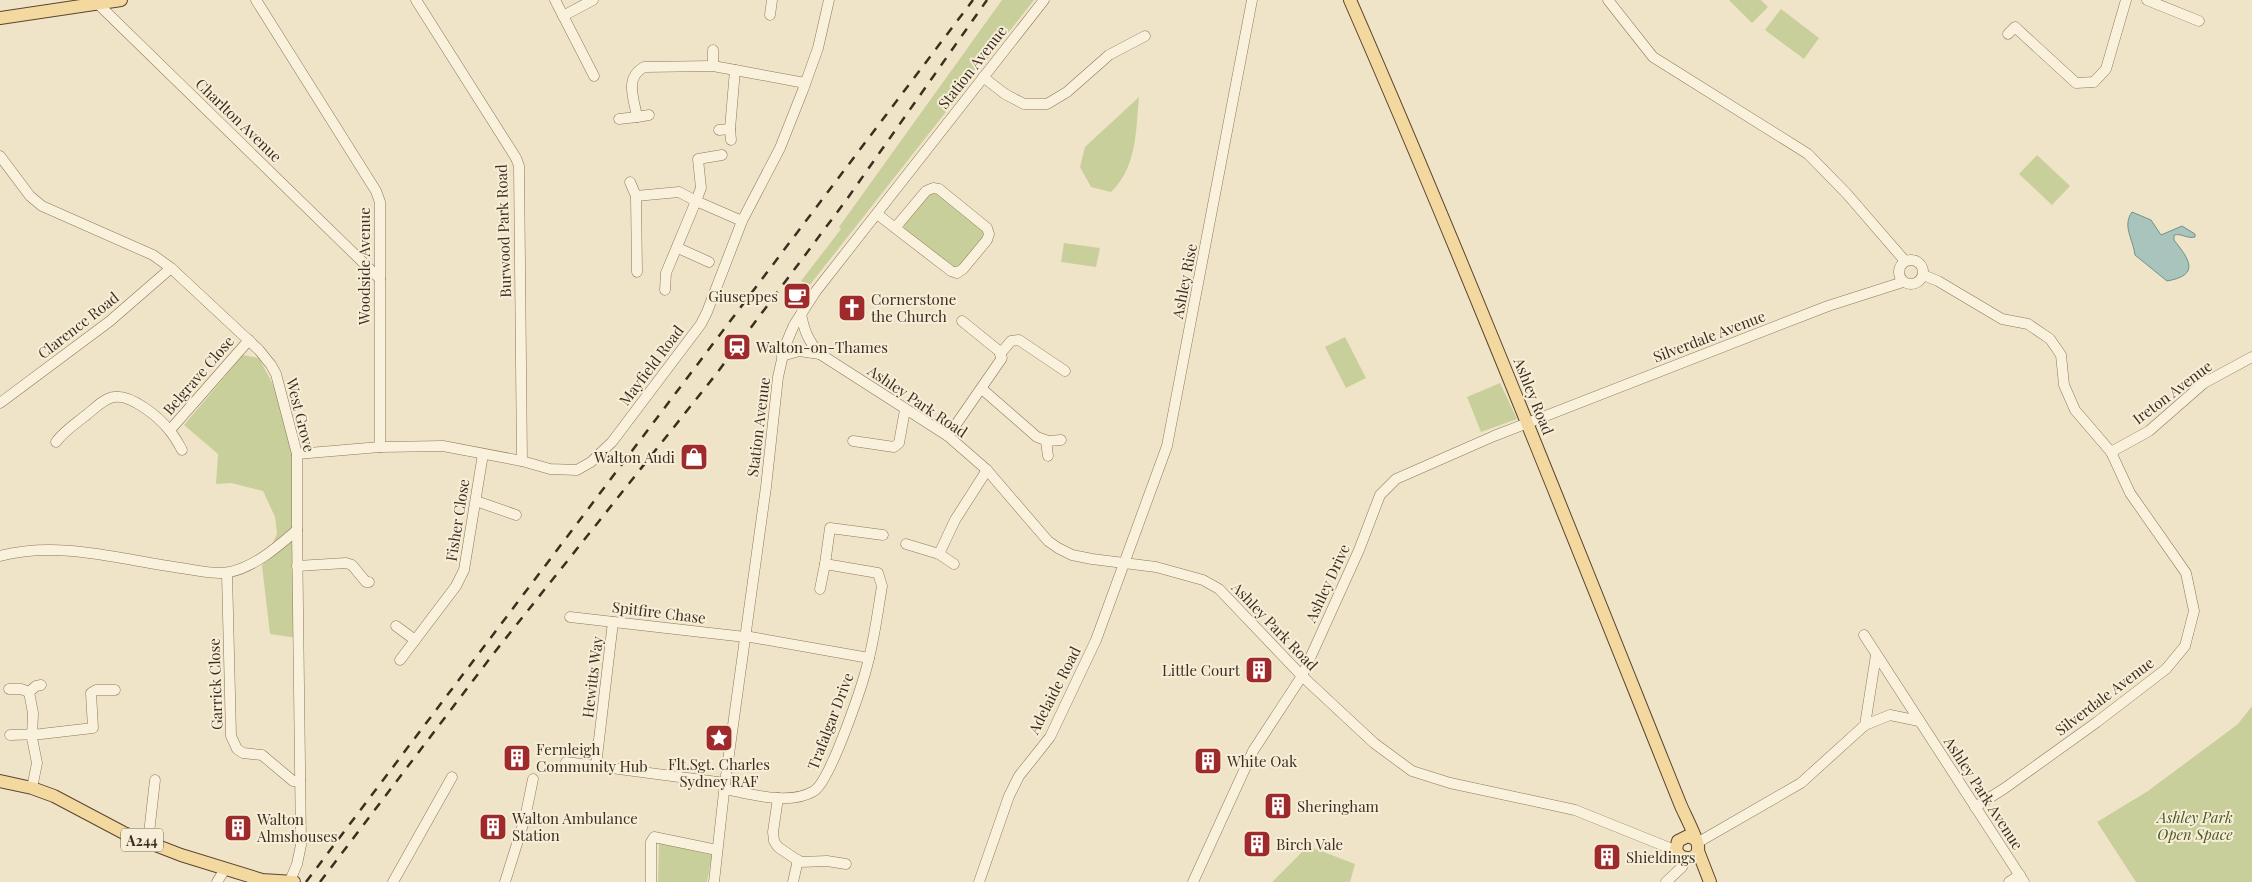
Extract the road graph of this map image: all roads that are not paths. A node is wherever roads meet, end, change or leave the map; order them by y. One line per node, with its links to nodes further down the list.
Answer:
1 (121, 0): 14 (main road)
2 (256, 0): 41 (street, Woodside Avenue)
3 (416, 0): 74 (street, Burwood Park Road)
4 (555, 0): 16 (street)
5 (593, 0): 16 (street)
6 (772, 0): 15 (street)
7 (829, 0): 26 (street, Mayfield Road)
8 (1044, 0): 25 (street, Station Avenue)
9 (1252, 0): 83 (street, Ashley Rise)
10 (1350, 0): 61 (main road, Ashley Road)
11 (1608, 0): 42 (street)
12 (2126, 0): 19 (street)
13 (2147, 0): 18 (street)
14 (97, 3): 17 (main road); 40 (street, Charlton Avenue)
15 (770, 15)
16 (564, 16): 24 (street)
17 (0, 18)
18 (2199, 21)
19 (2008, 34)
20 (1145, 36): 25 (street)
21 (713, 50): 22 (street)
22 (713, 66): 23 (street); 28 (street)
23 (735, 70): 26 (street); 30 (street)
24 (594, 76)
25 (983, 77): 36 (street, Station Avenue)
26 (805, 83): 37 (street, Mayfield Road)
27 (649, 115): 28 (street)
28 (637, 117): 29 (street)
29 (619, 119)
30 (719, 130)
31 (722, 155): 35 (street)
32 (0, 156): 44 (street, West Grove)
33 (630, 182): 34 (street)
34 (636, 196): 35 (street); 45 (street)
35 (696, 201): 37 (street); 39 (street)
36 (876, 214): 38 (street); 50 (street, Station Avenue)
37 (742, 221): 74 (street, Mayfield Road)
38 (895, 228): 38 (street)
39 (678, 248): 43 (street); 49 (street)
40 (359, 258): 41 (street); 47 (street, Charlton Avenue)
41 (380, 258): 47 (street, Woodside Avenue)
42 (1905, 261): 46 (street); 48 (street)
43 (709, 262)
44 (171, 268): 52 (street, West Grove); 59 (street, Clarence Road)
45 (637, 272)
46 (1922, 275): 48 (street); 70 (street, Silverdale Avenue)
47 (380, 279): 68 (street, Woodside Avenue)
48 (1903, 282): 61 (street, Silverdale Avenue)
49 (665, 290)
50 (801, 314): 53 (street, Ashley Park Road); 55 (street, Station Avenue)
51 (962, 321): 54 (street)
52 (249, 340): 62 (street, Belgrave Close); 71 (street, West Grove)
53 (820, 354): 55 (street, Ashley Park Road); 60 (street, Ashley Park Road)
54 (1000, 354): 57 (street); 58 (street)
55 (782, 356): 94 (street, Station Avenue)
56 (2250, 359): 70 (street, Ireton Avenue)
57 (1065, 371)
58 (982, 389): 63 (street); 66 (street)
59 (0, 403)
60 (905, 410): 63 (street, Ashley Park Road); 64 (street)
61 (1528, 423): 99 (street, Ashley Drive); 120 (main road, Ashley Road)
62 (170, 430): 67 (street, Belgrave Close); 69 (street, Belgrave Close)
63 (948, 436): 75 (street, Ashley Park Road)
64 (853, 440)
65 (1061, 440): 66 (street)
66 (1046, 441): 73 (street)
67 (56, 442)
68 (380, 447): 71 (street, Mayfield Road); 72 (street, Mayfield Road)
69 (182, 450)
70 (2111, 452): 118 (street, Silverdale Avenue)
71 (298, 454): 78 (street, West Grove)
72 (483, 454): 74 (street, Mayfield Road); 76 (street, Fisher Close)
73 (1048, 456)
74 (522, 460)
75 (987, 470): 81 (street); 83 (street, Ashley Park Road)
76 (476, 501): 77 (street); 95 (street, Fisher Close)
77 (516, 515)
78 (297, 530): 86 (street, West Grove); 87 (street)
79 (883, 536): 84 (street)
80 (906, 544): 81 (street)
81 (939, 554): 85 (street)
82 (0, 556): 87 (street)
83 (1124, 563): 99 (street, Ashley Park Road); 133 (street, Adelaide Road)
84 (825, 564): 89 (street); 97 (street)
85 (954, 564)
86 (297, 566): 88 (street); 114 (street, West Grove)
87 (227, 573): 114 (street, Garrick Close)
88 (370, 582)
89 (820, 589)
90 (570, 617): 91 (street, Spitfire Chase)
91 (613, 622): 94 (street, Spitfire Chase); 109 (street, Hewitts Way)
92 (396, 626): 95 (street)
93 (1864, 635): 96 (street, Ashley Park Avenue)
94 (745, 636): 97 (street, Spitfire Chase); 115 (street, Station Avenue)
95 (415, 640): 98 (street, Fisher Close)
96 (1876, 654): 104 (street, Ashley Park Avenue); 105 (street)
97 (869, 658): 117 (street, Trafalgar Drive)
98 (400, 660)
99 (1302, 676): 120 (street, Ashley Park Road); 134 (street, Ashley Drive)
100 (41, 685): 103 (street)
101 (8, 689): 103 (street)
102 (115, 690): 106 (street)
103 (29, 692): 106 (street)
104 (1920, 721): 105 (street); 118 (street, Ashley Park Avenue)
105 (1865, 725): 120 (street)
106 (32, 733): 107 (street); 116 (street)
107 (10, 735)
108 (566, 762): 109 (street, Trafalgar Drive)
109 (596, 765): 115 (street, Trafalgar Drive)
110 (452, 777): 128 (street)
111 (533, 779): 129 (street)
112 (155, 780): 119 (street)
113 (0, 781): 116 (main road, A244)
114 (300, 782): 126 (street, West Grove)
115 (725, 786): 117 (street, Trafalgar Drive); 121 (street, Station Avenue)
116 (32, 788): 119 (main road, A244)
117 (778, 798): 122 (street)
118 (1975, 806): 125 (street, Ashley Park Avenue)
119 (148, 842): 124 (main road, A244)
120 (1687, 848): 135 (street); 136 (main road)
121 (717, 850): 130 (street); 131 (street, Station Avenue)
122 (798, 860): 123 (street); 132 (street)
123 (846, 864)
124 (224, 869): 126 (main road, A244); 127 (street)
125 (2022, 879): 137 (street)
126 (292, 881)
127 (217, 882)
128 (393, 882)
129 (504, 882)
130 (651, 882)
131 (714, 882)
132 (793, 882)
133 (979, 882)
134 (1193, 882)
135 (1666, 882)
136 (1709, 882)
137 (2009, 882)

